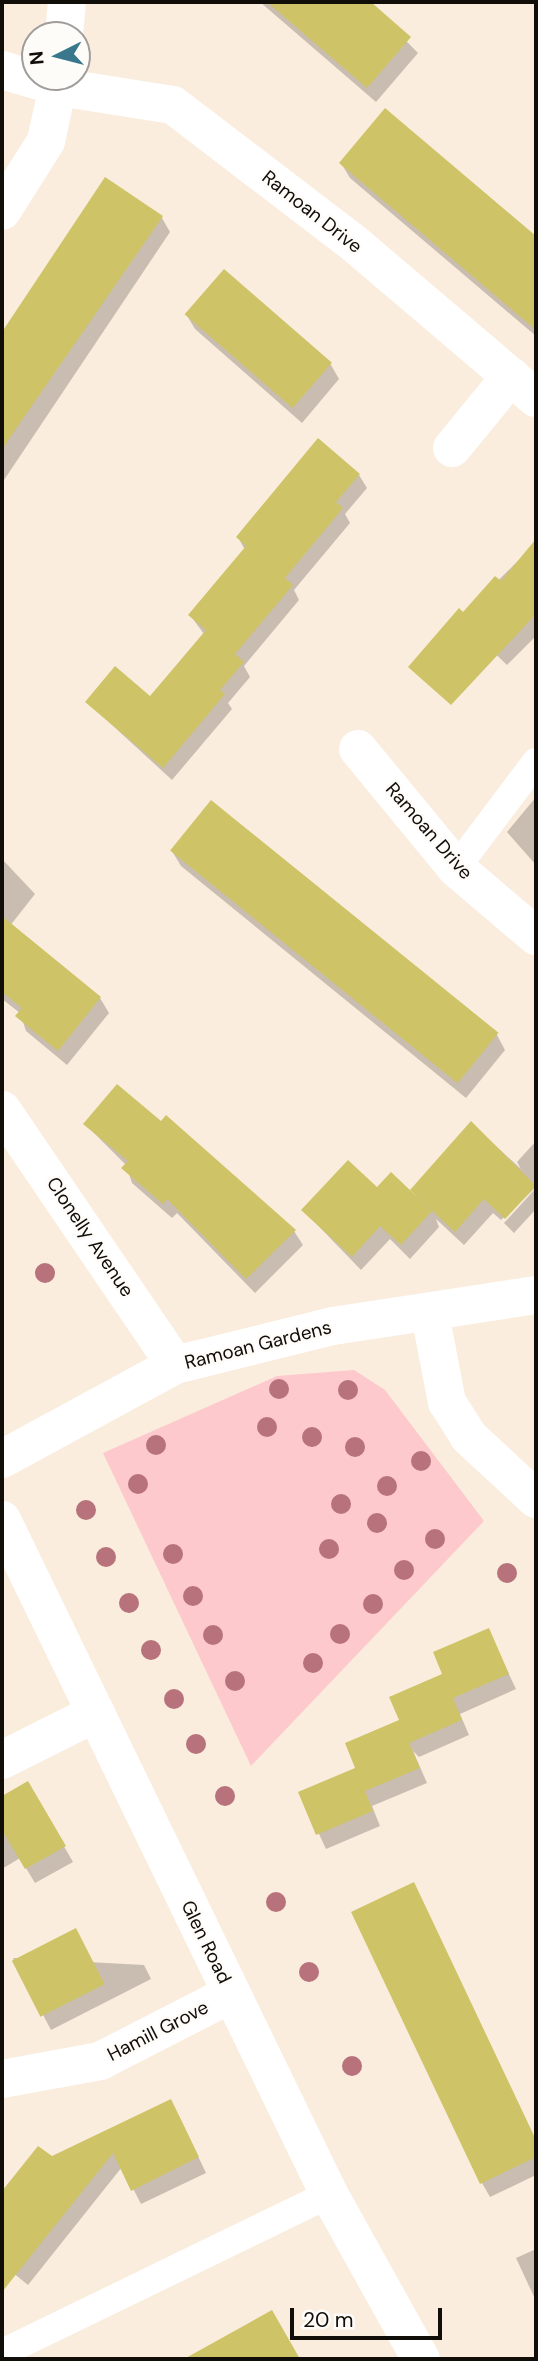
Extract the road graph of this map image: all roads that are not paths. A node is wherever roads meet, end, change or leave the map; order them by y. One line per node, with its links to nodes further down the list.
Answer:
1 (67, 2): 2 (street)
2 (65, 21)
3 (2, 70): 4 (street, Ramoan Drive)
4 (21, 74)
5 (91, 88): 8 (street, Ramoan Drive)
6 (58, 91): 7 (street)
7 (2, 211)
8 (523, 387): 9 (street)
9 (452, 448)
10 (358, 749): 12 (street, Ramoan Drive)
11 (536, 762): 12 (lane)
12 (456, 867): 13 (street, Ramoan Drive)
13 (536, 936)
14 (2, 1110): 17 (street, Clonelly Avenue)
15 (536, 1295): 16 (street, Ramoan Gardens)
16 (430, 1314): 17 (street, Ramoan Gardens); 19 (street)
17 (175, 1365): 18 (street, Ramoan Gardens)
18 (2, 1459)
19 (536, 1499)
20 (2, 1520): 21 (street, Glen Road)
21 (96, 1713): 22 (street); 23 (street, Glen Road)
22 (2, 1760)
23 (231, 1994): 24 (street, Hamill Grove); 25 (street, Glen Road)
24 (2, 2079)
25 (329, 2194): 26 (lane); 27 (street, Glen Road)
26 (2, 2353)
27 (421, 2359)

